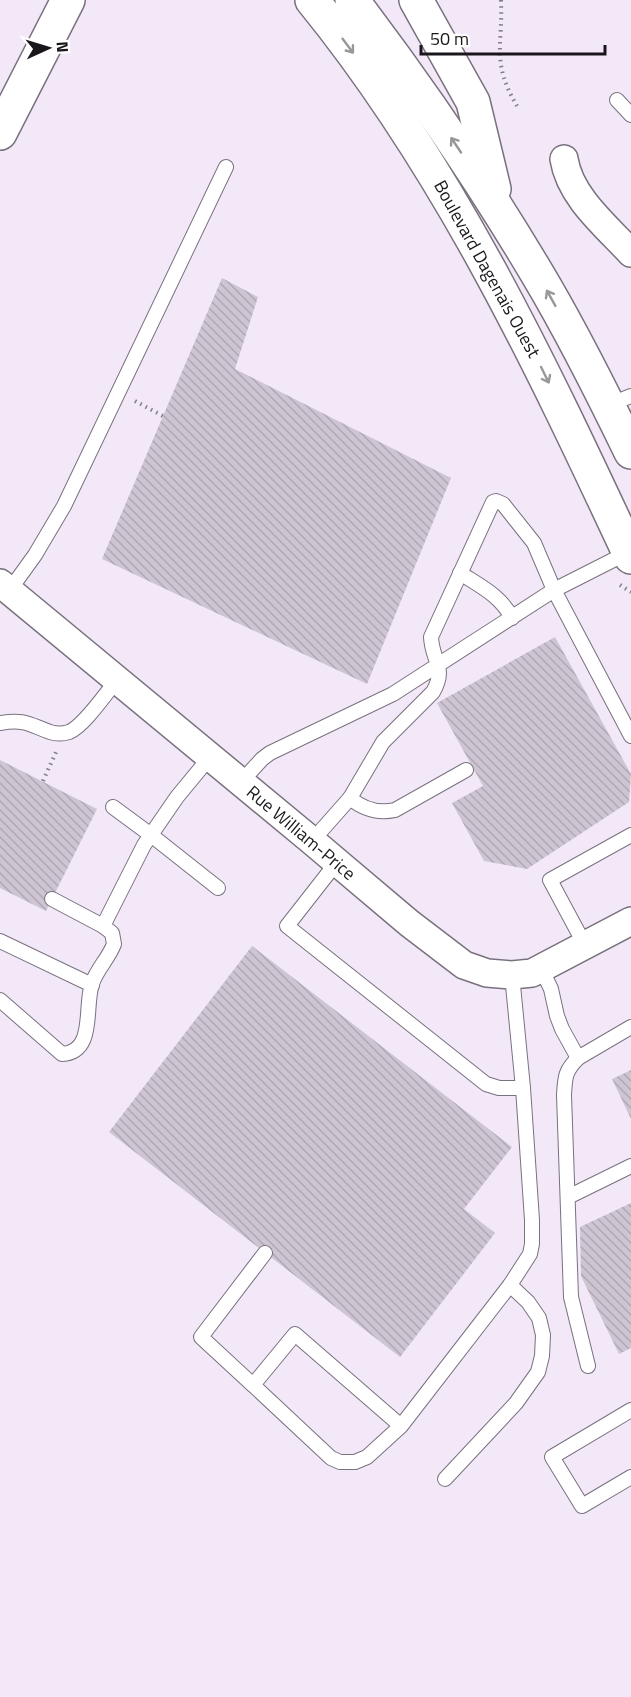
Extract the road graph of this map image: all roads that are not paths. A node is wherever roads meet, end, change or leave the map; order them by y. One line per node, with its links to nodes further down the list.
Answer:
1 (68, 0): 7 (main road)
2 (312, 0): 14 (main road, Boulevard Dagenais Ouest, one-way to 14)
3 (352, 0): 10 (main road, Boulevard Dagenais Ouest, one-way to 3)
4 (416, 0): 10 (main road)
5 (617, 100): 6 (lane)
6 (631, 115)
7 (0, 134)
8 (564, 159): 11 (street)
9 (226, 167): 16 (lane)
10 (499, 212): 12 (main road, Boulevard Dagenais Ouest, one-way to 10)
11 (631, 253)
12 (620, 401): 13 (main road, Boulevard Dagenais Ouest)
13 (631, 452)
14 (630, 553): 17 (lane)
15 (460, 573): 17 (lane); 18 (lane); 19 (lane)
16 (5, 587): 20 (street, Rue William-Price)
17 (554, 590): 18 (lane); 22 (lane)
18 (512, 618): 19 (lane)
19 (438, 665): 25 (lane); 26 (lane)
20 (117, 680): 21 (lane); 23 (street, Rue William-Price)
21 (0, 723)
22 (631, 736)
23 (210, 757): 25 (street, Rue William-Price); 28 (lane)
24 (466, 770): 26 (lane)
25 (241, 783): 30 (street, Rue William-Price)
26 (350, 798): 30 (lane)
27 (113, 807): 28 (lane)
28 (151, 835): 32 (lane); 35 (lane)
29 (631, 835): 37 (lane)
30 (312, 840): 31 (street, Rue William-Price)
31 (337, 862): 39 (street, Rue William-Price); 44 (lane)
32 (218, 888)
33 (52, 899): 35 (lane)
34 (631, 921): 37 (street, Rue William-Price)
35 (103, 926): 40 (lane)
36 (0, 941): 40 (lane)
37 (586, 946): 38 (street, Rue William-Price)
38 (542, 970): 39 (street, Rue William-Price); 43 (lane)
39 (512, 975): 44 (lane)
40 (92, 985): 41 (lane)
41 (0, 1000)
42 (631, 1027): 43 (lane)
43 (578, 1058): 46 (lane)
44 (523, 1089): 48 (lane)
45 (631, 1166): 46 (lane)
46 (568, 1197): 49 (lane)
47 (265, 1253): 50 (lane)
48 (510, 1285): 52 (lane); 54 (lane)
49 (588, 1366)
50 (254, 1385): 52 (lane); 52 (lane)
51 (631, 1410): 53 (lane)
52 (401, 1426)
53 (631, 1477)
54 (445, 1479)

